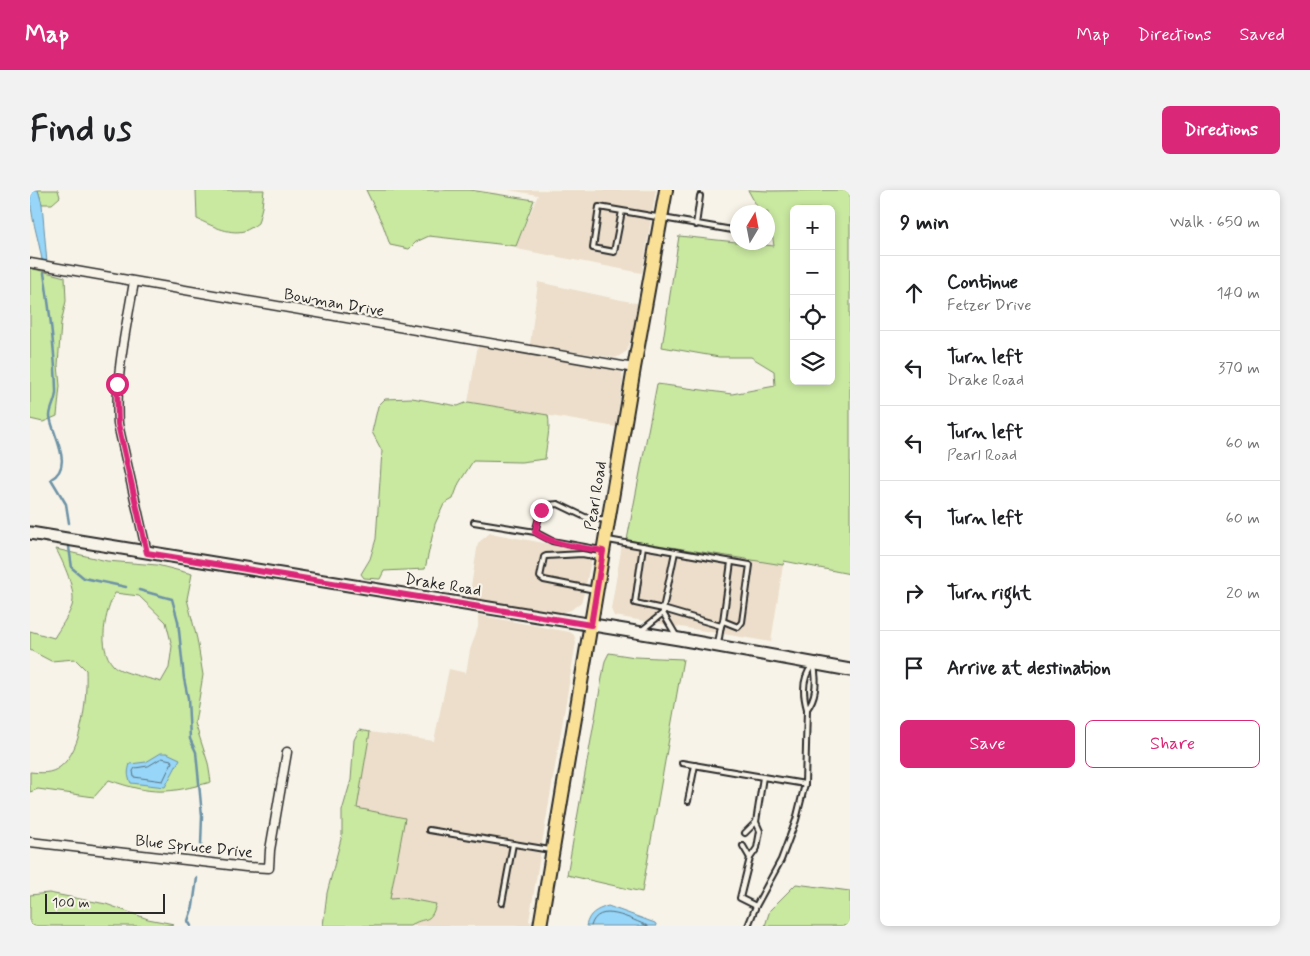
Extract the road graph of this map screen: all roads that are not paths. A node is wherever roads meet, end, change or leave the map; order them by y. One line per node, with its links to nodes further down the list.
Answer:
1 (666, 190): 4 (main road, Pearl Road)
2 (700, 196): 5 (lane)
3 (622, 211): 3 (lane); 4 (lane)
4 (661, 218): 5 (lane); 9 (main road, Pearl Road)
5 (696, 225): 6 (lane)
6 (730, 231)
7 (30, 264): 8 (street, Bowman Drive)
8 (134, 282): 9 (street, Bowman Drive); 17 (street)
9 (634, 368): 10 (main road, Pearl Road)
10 (608, 520): 12 (lane); 15 (main road, Pearl Road)
11 (474, 522): 12 (lane)
12 (535, 532): 15 (lane)
13 (30, 533): 17 (street, Drake Road)
14 (642, 546): 15 (lane); 16 (lane); 20 (lane)
15 (604, 549): 19 (main road, Pearl Road); 19 (lane)
16 (675, 552): 18 (lane); 20 (lane)
17 (147, 553): 22 (street, Drake Road)
18 (731, 562): 21 (lane); 21 (lane)
19 (597, 590): 22 (main road, Pearl Road)
20 (663, 611): 21 (lane); 23 (lane); 24 (lane)
21 (722, 624): 25 (lane)
22 (591, 625): 23 (street, Drake Road); 41 (main road, Pearl Road)
23 (638, 633): 24 (street, Drake Road)
24 (679, 639): 25 (street, Drake Road)
25 (718, 647): 26 (street, Drake Road)
26 (814, 664): 27 (street, Drake Road); 28 (lane); 28 (lane)
27 (850, 670)
28 (808, 709): 33 (lane)
29 (288, 752): 38 (street, Blue Spruce Drive)
30 (682, 763): 31 (lane)
31 (695, 765): 32 (lane); 34 (lane)
32 (763, 777): 33 (lane); 35 (lane)
33 (806, 784): 44 (lane)
34 (688, 801)
35 (756, 822): 37 (lane); 42 (lane)
36 (429, 830): 39 (lane)
37 (745, 833)
38 (30, 842)
39 (513, 844): 41 (lane); 43 (lane)
40 (743, 846): 42 (lane)
41 (553, 850): 45 (main road, Pearl Road)
42 (750, 858): 44 (lane)
43 (502, 903)
44 (756, 906): 46 (lane)
45 (540, 926)
46 (748, 926)

